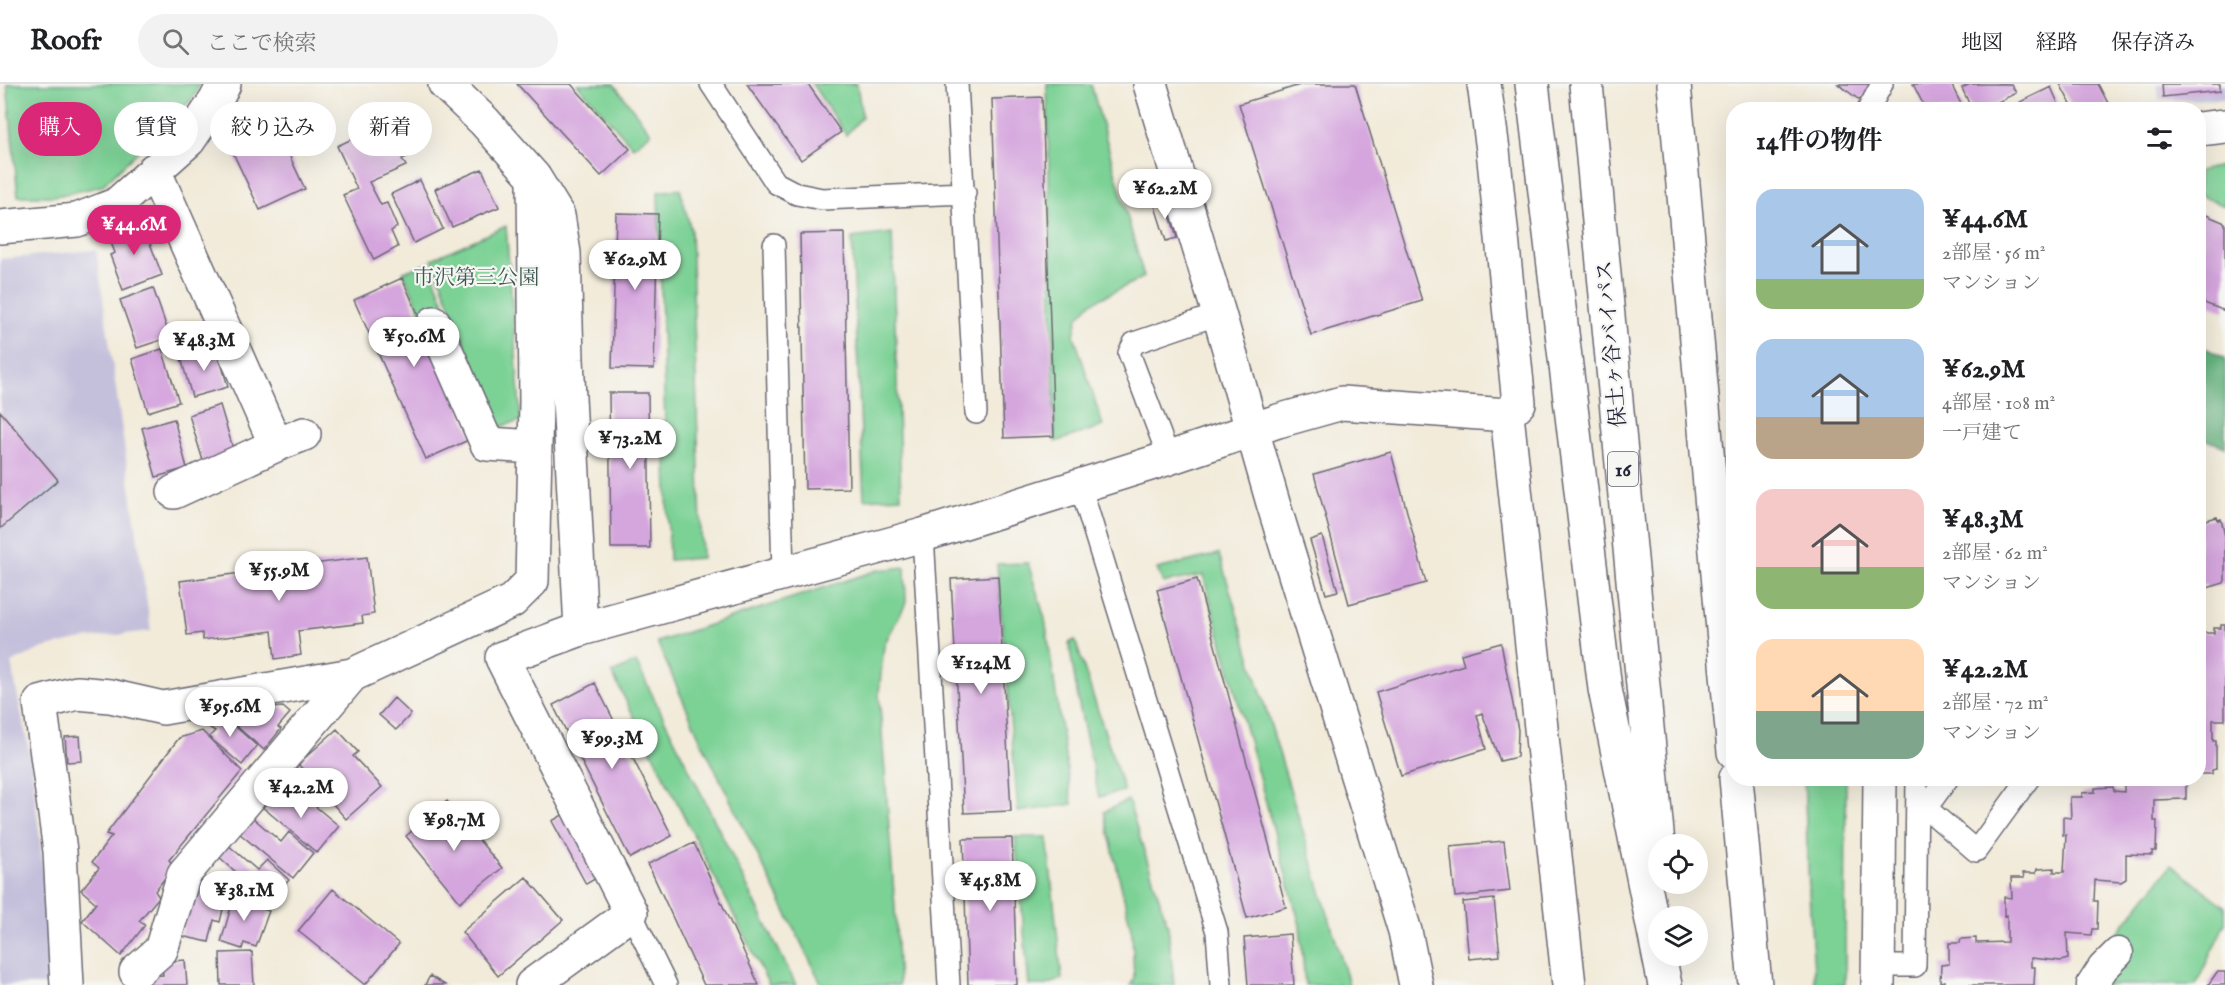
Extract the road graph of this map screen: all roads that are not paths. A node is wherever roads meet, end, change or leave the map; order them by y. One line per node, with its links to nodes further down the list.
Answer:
1 (224, 84): 15 (main road)
2 (445, 84): 16 (main road)
3 (711, 84): 17 (lane)
4 (957, 84): 17 (lane)
5 (1150, 84): 20 (main road)
6 (1484, 84): 24 (main road)
7 (1532, 84): 54 (main road)
8 (1586, 84): 41 (main road, 保土ヶ谷バイパス / 16)
9 (1674, 84): 22 (main road)
10 (1694, 84): 22 (main road)
11 (1882, 84): 12 (lane)
12 (1870, 102)
13 (2225, 126): 14 (main road)
14 (2206, 128)
15 (154, 170): 18 (main road); 29 (main road)
16 (534, 177): 26 (main road); 32 (main road)
17 (965, 193): 23 (lane)
18 (0, 226)
19 (774, 245): 31 (lane)
20 (1219, 314): 25 (main road); 27 (lane)
21 (434, 323): 26 (main road)
22 (1704, 405): 33 (main road)
23 (976, 412)
24 (1507, 415): 25 (main road); 53 (main road)
25 (1252, 430): 27 (main road); 52 (main road)
26 (535, 447): 34 (main road)
27 (1169, 458): 28 (main road)
28 (1080, 485): 30 (main road); 51 (lane)
29 (174, 492)
30 (923, 535): 31 (main road); 50 (lane)
31 (783, 573): 32 (main road)
32 (581, 629): 42 (main road)
33 (1726, 659)
34 (352, 675): 45 (main road); 47 (main road)
35 (1737, 786): 56 (main road)
36 (1880, 786): 46 (main road)
37 (1918, 786): 40 (lane)
38 (1942, 786): 40 (lane)
39 (2023, 786): 40 (lane)
40 (1922, 814): 46 (lane)
41 (1657, 834)
42 (631, 913): 48 (main road); 49 (lane)
43 (2118, 953): 57 (street)
44 (1669, 966): 55 (main road)
45 (136, 972)
46 (1878, 976)
47 (67, 985)
48 (532, 985)
49 (666, 985)
50 (949, 985)
51 (1221, 985)
52 (1416, 985)
53 (1569, 985)
54 (1665, 985)
55 (1670, 985)
56 (1755, 985)
57 (2092, 985)

